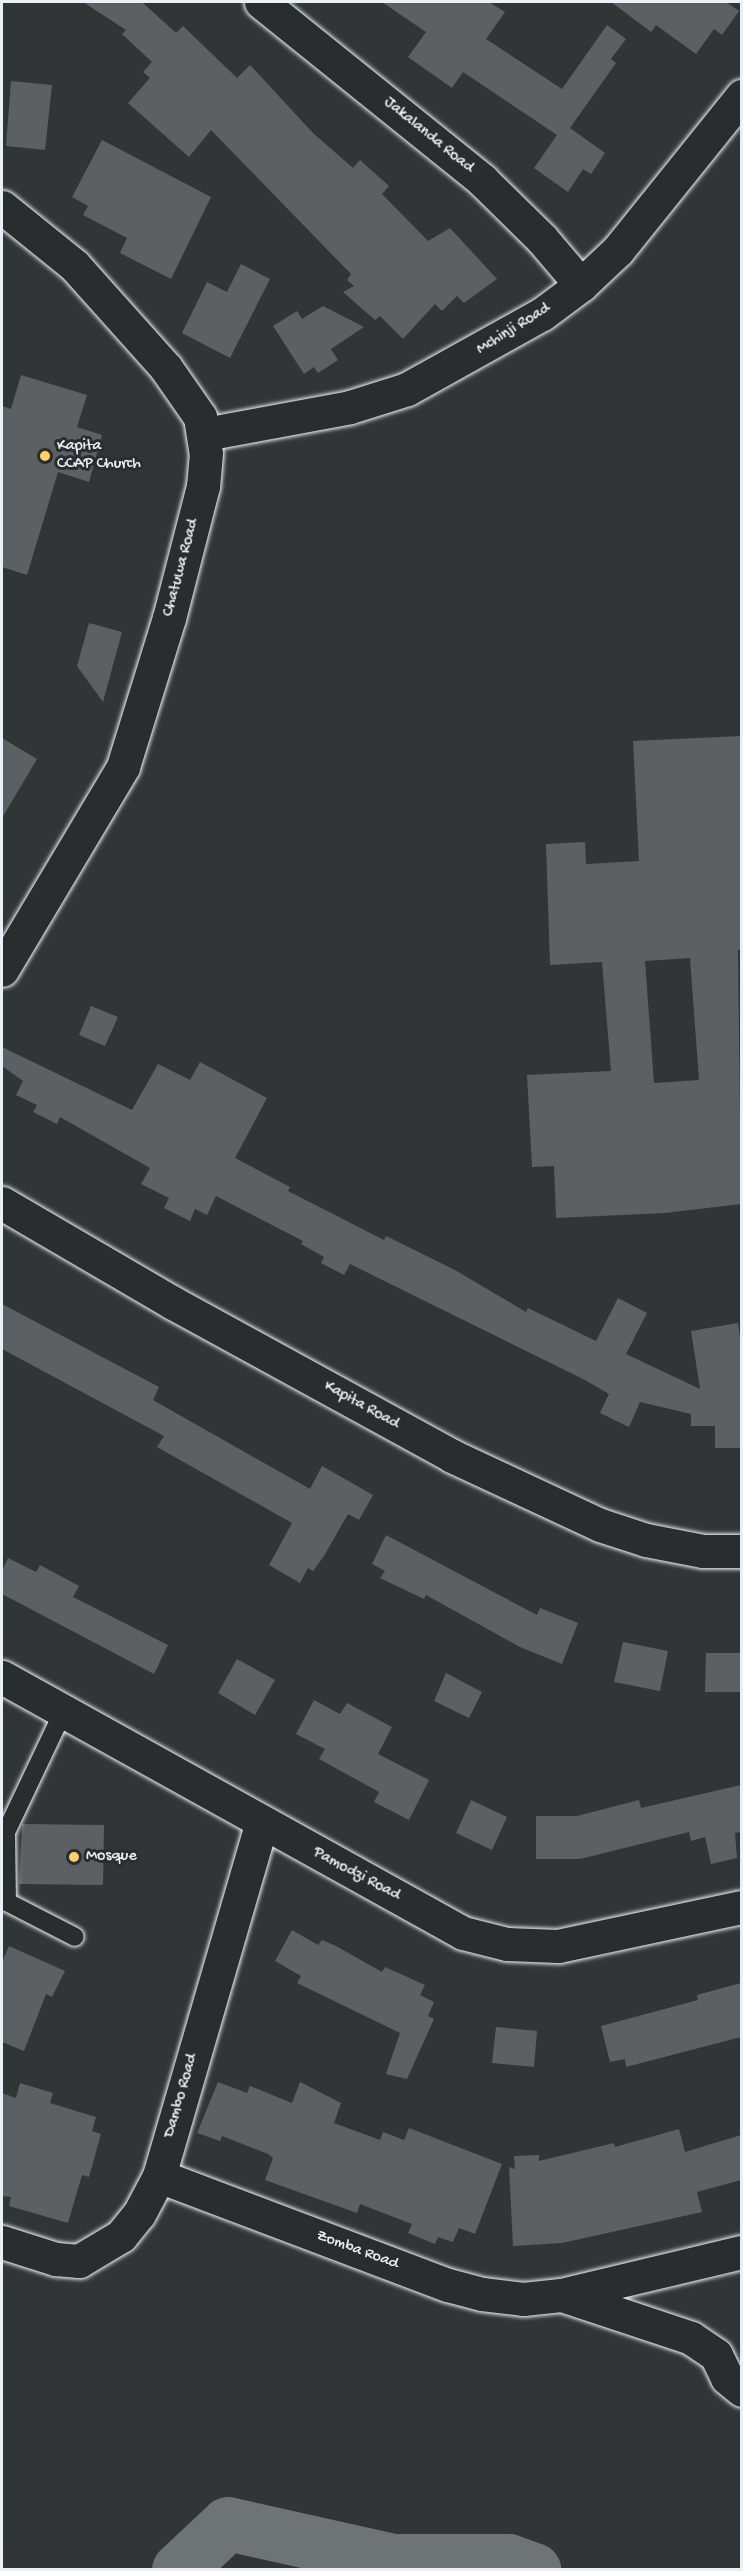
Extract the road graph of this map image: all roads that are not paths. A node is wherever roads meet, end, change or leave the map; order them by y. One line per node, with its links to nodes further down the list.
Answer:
1 (261, 2): 4 (street, Jakalanda Road)
2 (741, 96): 4 (street, Mchinji Road)
3 (2, 207): 5 (street, Chatuwa Road)
4 (581, 285): 5 (street, Mchinji Road)
5 (205, 434): 6 (street, Chatuwa Road)
6 (2, 970)
7 (2, 1203): 8 (street, Kapita Road)
8 (741, 1551)
9 (2, 1677): 10 (street, Pamodzi Road)
10 (64, 1710): 11 (street, Pamodzi Road); 13 (lane)
11 (261, 1824): 12 (street, Pamodzi Road); 14 (street, Dambo Road)
12 (741, 1907)
13 (75, 1937)
14 (159, 2176): 15 (street, Dambo Road); 17 (street, Zomba Road)
15 (2, 2242)
16 (741, 2252): 17 (street, Zomba Road)
17 (561, 2295): 18 (street, Zomba Road)
18 (741, 2390)

